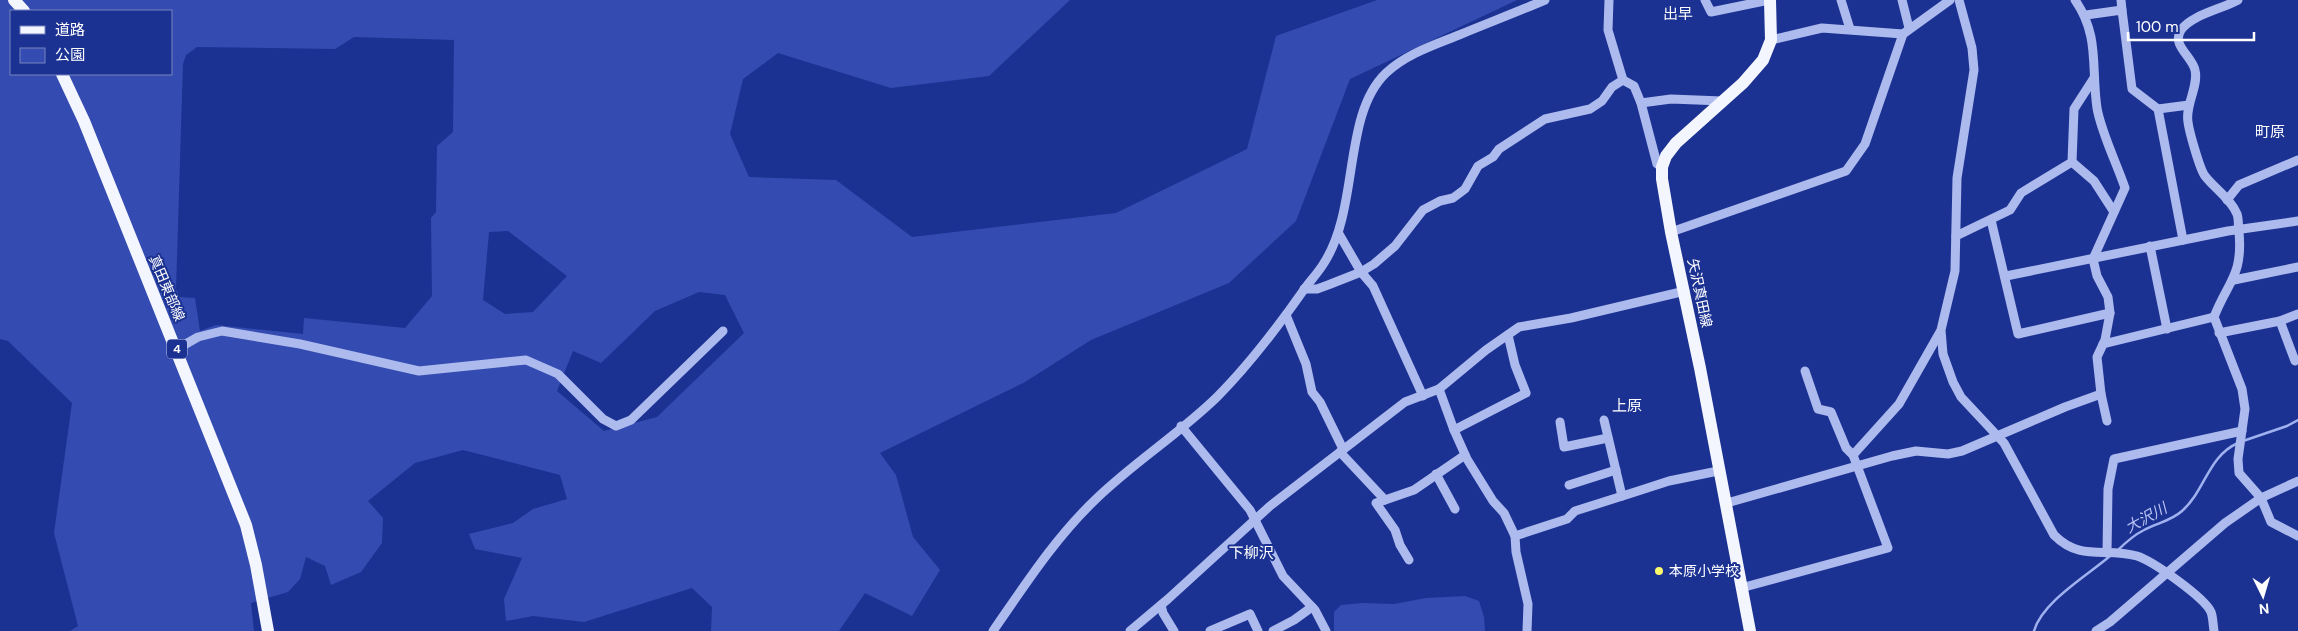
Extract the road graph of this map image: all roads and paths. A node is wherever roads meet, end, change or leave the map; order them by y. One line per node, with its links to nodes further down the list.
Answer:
1 (14, 0): 13 (main road)
2 (1545, 0): 35 (street)
3 (1610, 0): 21 (street)
4 (1706, 0): 5 (street)
5 (1769, 0): 18 (main road)
6 (1841, 0): 16 (street)
7 (1902, 0): 17 (street)
8 (1950, 0): 17 (street)
9 (1959, 0): 36 (street)
10 (2076, 0): 15 (street)
11 (2122, 0): 14 (street)
12 (2238, 0): 24 (street)
13 (23, 10)
14 (2122, 10): 15 (street); 25 (street)
15 (2086, 15): 20 (street)
16 (1850, 29): 17 (street); 18 (street)
17 (1906, 31): 34 (street)
18 (1771, 40): 22 (main road)
19 (62, 75): 57 (main road, 真田東部線 / 4)
20 (2094, 78): 27 (street); 30 (street)
21 (1623, 80): 23 (street); 41 (street)
22 (1722, 101): 23 (street); 28 (main road)
23 (1641, 103): 28 (street)
24 (2189, 105): 25 (street); 29 (street)
25 (2158, 108): 37 (street)
26 (2298, 160): 29 (street)
27 (2072, 162): 30 (street); 31 (street)
28 (1662, 167): 34 (main road, 矢沢真田線)
29 (2226, 200): 33 (street)
30 (2114, 212): 39 (street)
31 (1991, 220): 36 (street); 42 (street)
32 (2298, 221): 33 (street)
33 (2238, 230): 37 (street); 43 (street)
34 (1671, 232): 45 (main road, 矢沢真田線)
35 (1339, 234): 41 (street); 44 (street)
36 (1956, 236): 52 (street)
37 (2183, 240): 38 (street)
38 (2150, 246): 39 (street); 51 (street)
39 (2093, 259): 42 (street); 46 (street)
40 (2298, 267): 43 (street)
41 (1361, 272): 44 (street); 62 (street)
42 (2006, 276): 46 (street)
43 (2234, 280): 49 (street)
44 (1304, 289): 48 (street)
45 (1685, 291): 55 (street); 76 (main road, 矢沢真田線)
46 (2110, 313): 56 (street)
47 (2298, 314): 50 (street)
48 (1286, 315): 66 (street); 71 (street)
49 (2214, 317): 51 (street); 54 (street)
50 (2280, 322): 54 (street); 58 (street)
51 (2167, 329): 56 (street)
52 (1941, 330): 69 (street); 73 (street)
53 (723, 331): 57 (street)
54 (2219, 333): 68 (street)
55 (1508, 335): 60 (street); 67 (street)
56 (2102, 344): 61 (street)
57 (177, 349): 94 (main road, 真田東部線 / 4)
58 (2295, 361)
59 (1805, 371): 73 (street)
60 (1439, 389): 62 (street); 67 (street)
61 (2101, 394): 64 (street); 69 (street)
62 (1423, 396): 71 (street)
63 (1604, 420): 70 (street)
64 (2108, 421)
65 (1560, 422): 70 (street)
66 (1181, 426): 85 (street); 95 (street)
67 (1454, 430): 72 (street)
68 (2242, 431): 81 (street); 88 (street)
69 (1999, 436): 74 (street); 88 (street)
70 (1608, 438): 75 (street)
71 (1341, 451): 82 (street); 85 (street)
72 (1465, 455): 77 (street); 86 (street)
73 (1853, 455): 74 (street)
74 (1856, 465): 83 (street); 91 (street)
75 (1616, 470): 79 (street); 80 (street)
76 (1718, 470): 80 (street); 83 (main road, 矢沢真田線)
77 (1436, 474): 82 (street); 84 (street)
78 (2298, 481): 81 (street)
79 (1569, 485)
80 (1622, 496): 86 (street)
81 (2262, 498): 87 (street); 90 (street)
82 (1385, 500): 89 (street)
83 (1727, 503): 91 (main road, 矢沢真田線)
84 (1455, 509)
85 (1256, 518): 92 (street); 93 (street)
86 (1515, 536): 102 (street)
87 (2298, 536)
88 (2107, 553): 90 (street)
89 (1409, 560)
90 (2166, 573): 104 (street); 105 (street)
91 (1741, 588): 103 (main road, 矢沢真田線)
92 (1161, 605): 96 (street); 97 (street)
93 (1312, 607): 100 (street); 101 (street)
94 (268, 631)
95 (993, 631)
96 (1130, 631)
97 (1174, 631)
98 (1210, 631): 99 (street)
99 (1258, 631)
100 (1273, 631)
101 (1326, 631)
102 (1527, 631)
103 (1750, 631)
104 (2096, 631)
105 (2214, 631)

